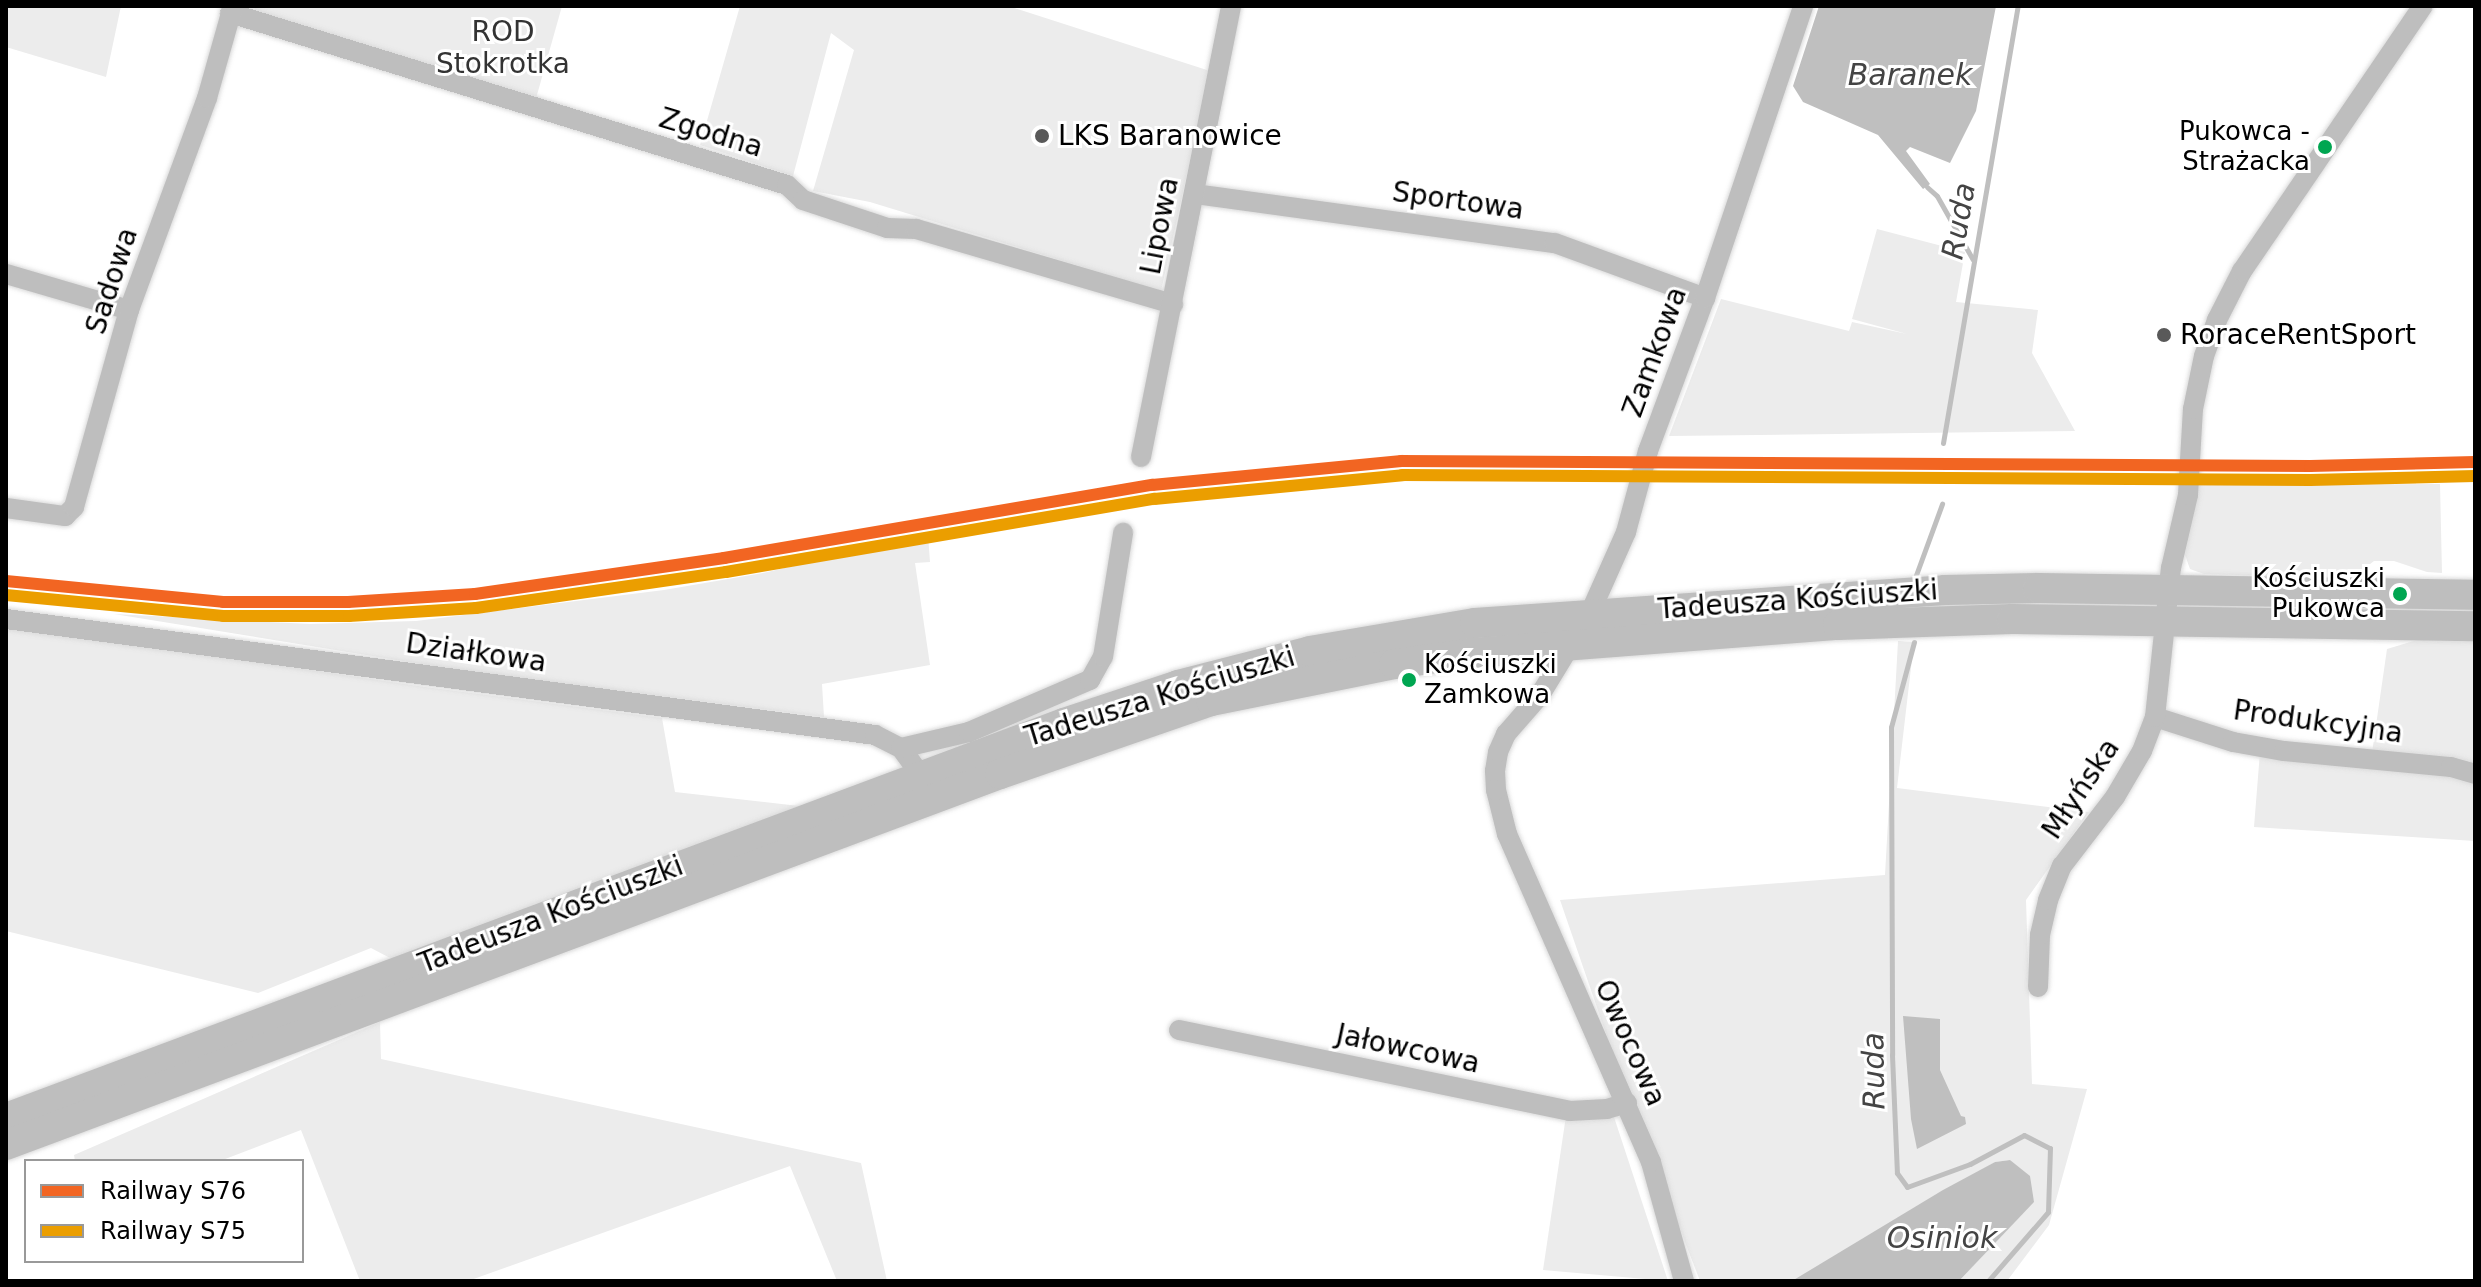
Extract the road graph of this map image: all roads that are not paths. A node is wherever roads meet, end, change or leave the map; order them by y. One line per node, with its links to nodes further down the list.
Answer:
1 (1231, 6): 5 (street, Lipowa)
2 (1803, 6): 7 (street, Zamkowa)
3 (2423, 6): 13 (street, Młyńska)
4 (231, 10): 8 (street, Zgodna); 9 (street, Sadowa)
5 (1195, 194): 7 (street, Sportowa); 8 (street, Lipowa)
6 (6, 274): 9 (street)
7 (1705, 298): 15 (street, Zamkowa)
8 (1173, 304): 10 (street, Lipowa)
9 (129, 310): 11 (street, Sadowa)
10 (1141, 457)
11 (6, 508)
12 (1123, 533): 21 (street)
13 (2169, 590): 14 (main road, Tadeusza Kościuszki); 15 (main road, Tadeusza Kościuszki); 17 (street, Młyńska)
14 (2475, 595)
15 (1590, 613): 19 (street, Zamkowa); 23 (main road, Tadeusza Kościuszki)
16 (6, 619): 21 (street, Działkowa)
17 (2168, 621): 18 (main road, Tadeusza Kościuszki); 19 (main road, Tadeusza Kościuszki); 20 (street, Młyńska)
18 (2475, 626)
19 (1570, 646): 24 (street, Zamkowa); 29 (main road, Tadeusza Kościuszki)
20 (2155, 717): 22 (street, Produkcyjna); 25 (street, Młyńska)
21 (901, 748): 23 (street)
22 (2475, 774)
23 (921, 776): 28 (main road, Tadeusza Kościuszki)
24 (1507, 834): 27 (street, Owocowa)
25 (2038, 987)
26 (1179, 1030): 27 (street, Jałowcowa)
27 (1627, 1103): 30 (street, Owocowa)
28 (6, 1118)
29 (6, 1145)
30 (1684, 1281)

